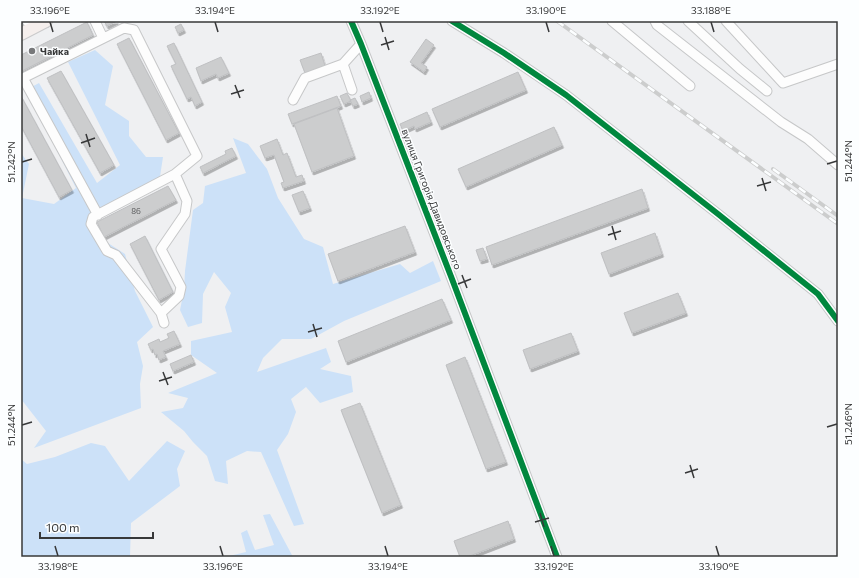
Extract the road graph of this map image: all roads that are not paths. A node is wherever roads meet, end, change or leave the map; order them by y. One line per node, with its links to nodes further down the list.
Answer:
1 (46, 21): 9 (main road)
2 (95, 21): 10 (street)
3 (351, 21): 11 (street, вулиця Григорія Давидовського)
4 (452, 21): 23 (street)
5 (612, 21): 15 (street)
6 (655, 21): 19 (street)
7 (688, 21): 17 (street)
8 (726, 21): 13 (street)
9 (27, 28)
10 (103, 38): 14 (street); 20 (street)
11 (361, 44): 12 (street); 25 (street, вулиця Григорія Давидовського)
12 (343, 64): 16 (street); 18 (street)
13 (838, 64)
14 (22, 78): 21 (street)
15 (690, 86)
16 (352, 90)
17 (767, 91)
18 (293, 100)
19 (838, 165)
20 (175, 174): 21 (street); 22 (street)
21 (98, 215): 22 (street)
22 (161, 313): 24 (street)
23 (838, 321)
24 (164, 323)
25 (557, 557)

